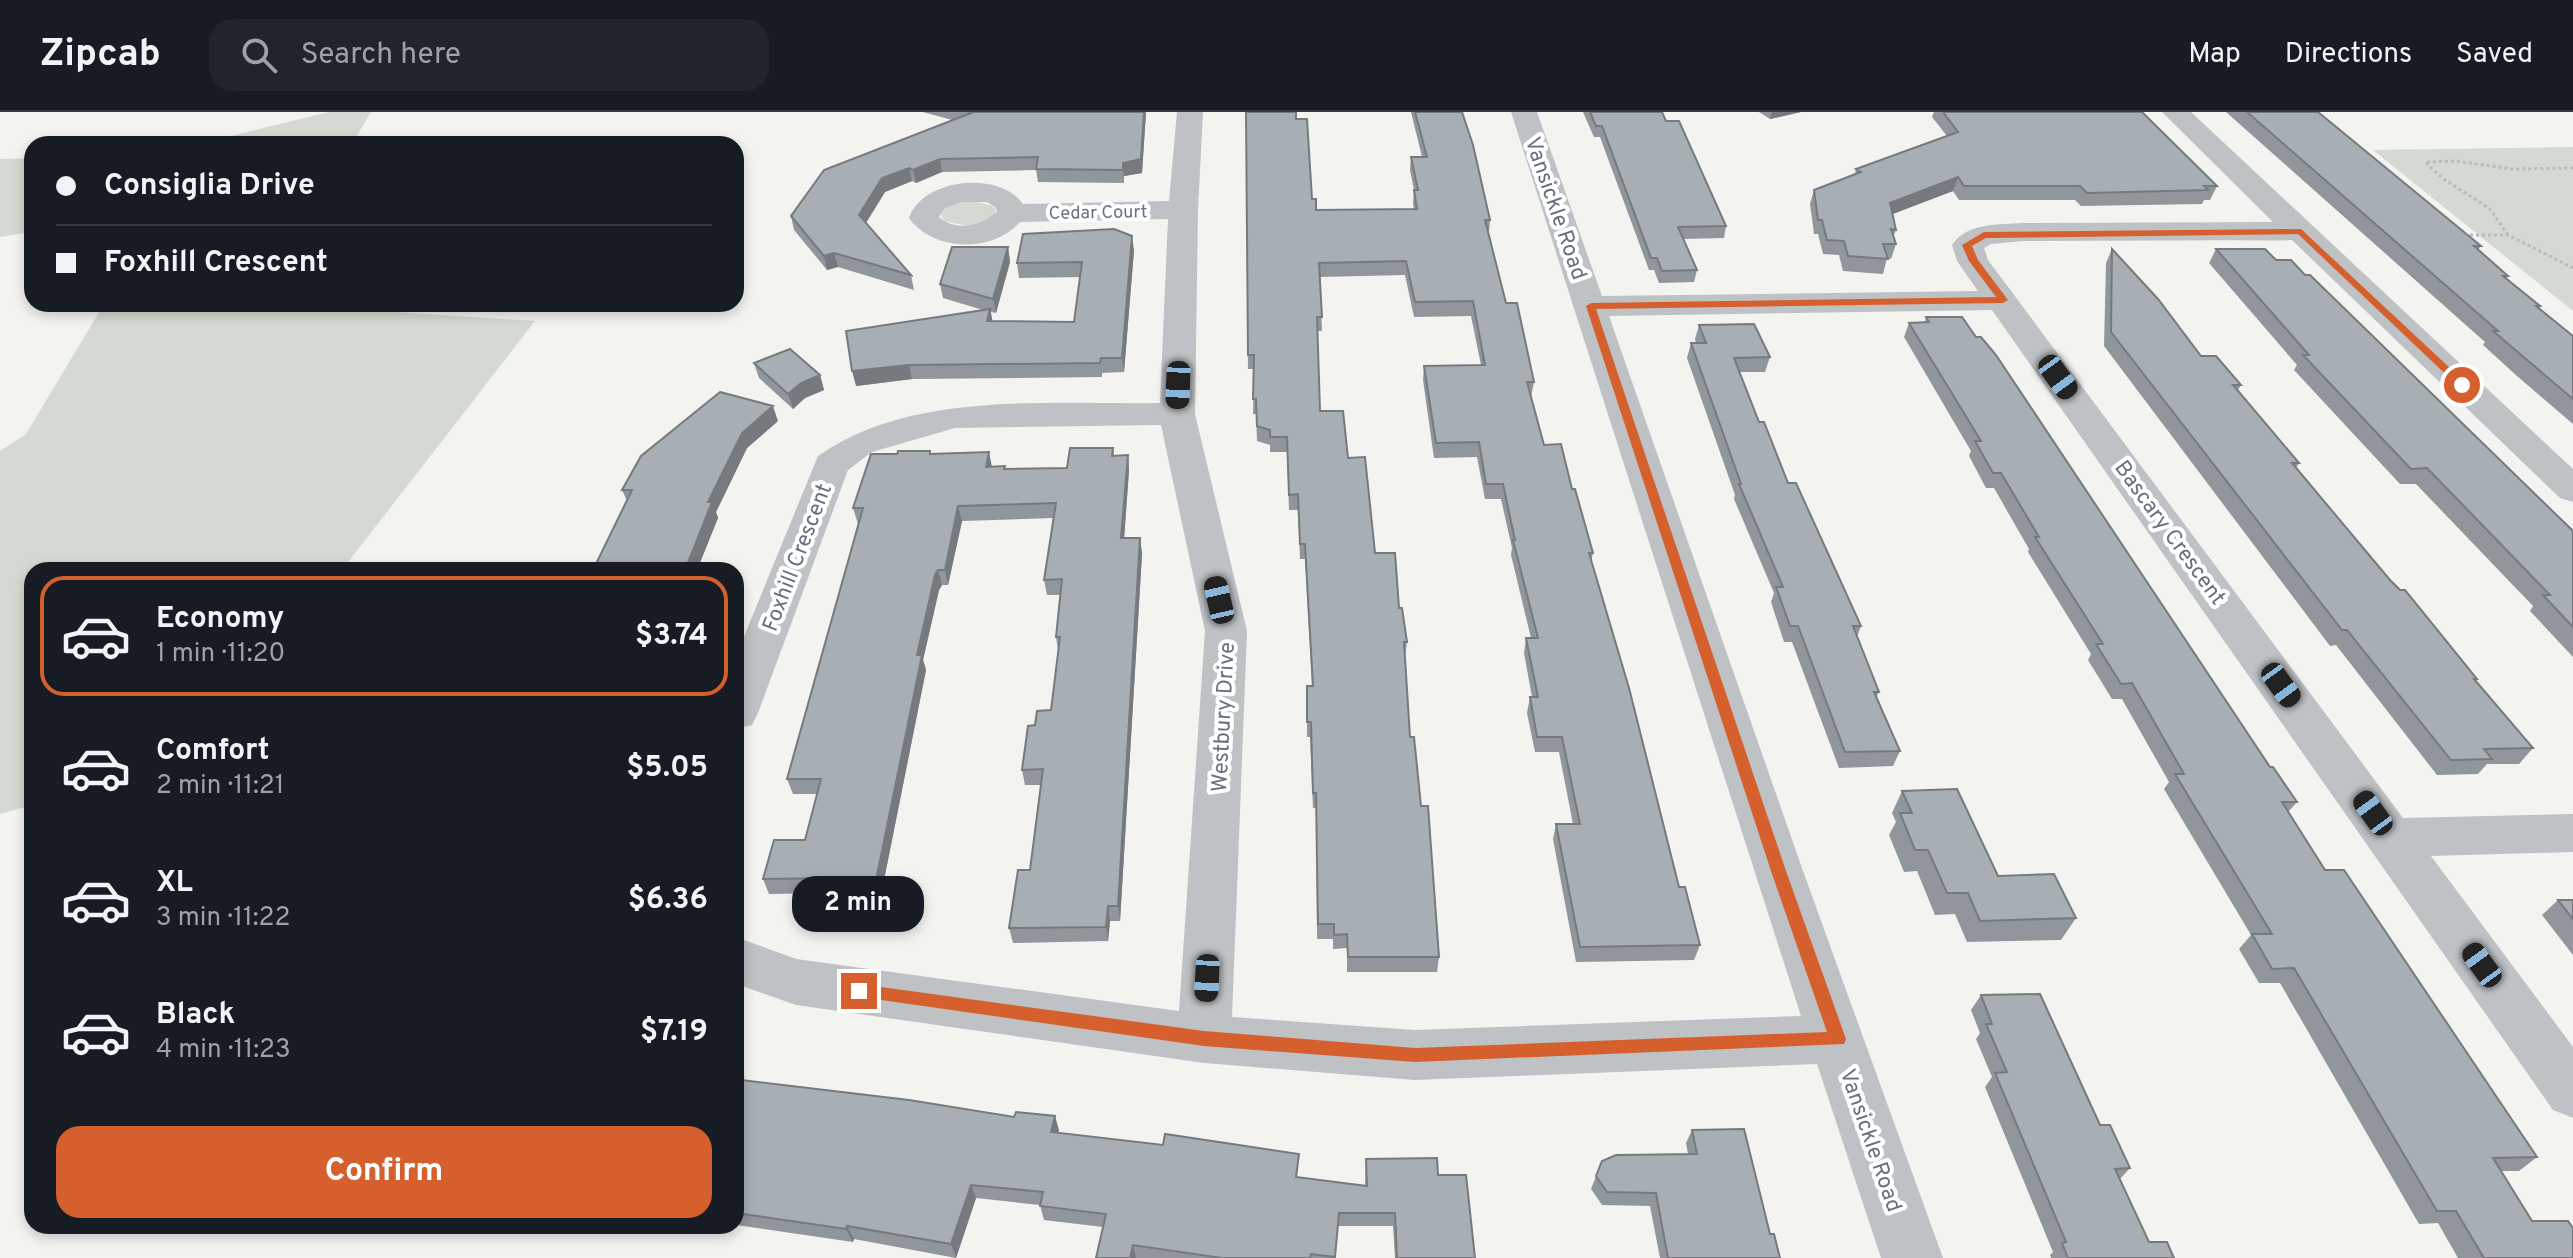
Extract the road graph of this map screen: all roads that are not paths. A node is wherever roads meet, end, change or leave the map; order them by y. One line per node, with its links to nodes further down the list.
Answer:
1 (1190, 112): 4 (street, Westbury Drive)
2 (1524, 112): 8 (street, Vansickle Road)
3 (2175, 112): 6 (street)
4 (1183, 210): 5 (street, Cedar Court); 9 (street, Westbury Drive)
5 (1012, 213)
6 (2301, 231): 7 (street, Bascary Crescent); 10 (street)
7 (2003, 300): 8 (street); 13 (street, Bascary Crescent)
8 (1591, 306): 16 (street, Vansickle Road)
9 (1177, 414): 11 (street, Foxhill Crescent); 15 (street, Westbury Drive)
10 (2573, 490)
11 (744, 692)
12 (2573, 833): 13 (street)
13 (2392, 838): 17 (street, Bascary Crescent)
14 (744, 964): 15 (street)
15 (1204, 1039): 16 (street)
16 (1838, 1039): 18 (street, Vansickle Road)
17 (2573, 1092)
18 (1912, 1258)

